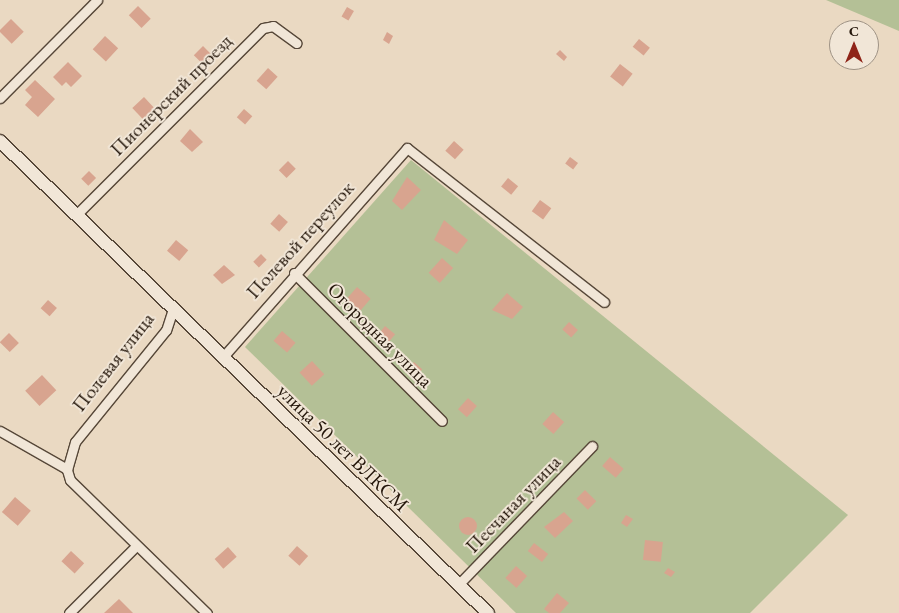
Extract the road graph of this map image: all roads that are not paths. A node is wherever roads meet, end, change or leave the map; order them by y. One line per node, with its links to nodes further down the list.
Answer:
1 (97, 0): 3 (street)
2 (296, 43): 5 (street, Пионерский проезд)
3 (0, 98)
4 (0, 141): 5 (street, Полевая улица)
5 (76, 215): 8 (street, Полевая улица)
6 (294, 273): 7 (street, Полевой переулок); 9 (street, Полевой переулок); 10 (street, Огородная улица)
7 (604, 302)
8 (172, 312): 9 (street, улица 50 лет ВЛКСМ); 13 (street, Полевая улица)
9 (222, 358): 15 (street, улица 50 лет ВЛКСМ)
10 (442, 421)
11 (0, 431): 13 (street)
12 (592, 446): 15 (street, Песчаная улица)
13 (67, 469): 14 (street)
14 (136, 546): 16 (street); 17 (street)
15 (458, 585): 18 (street, улица 50 лет ВЛКСМ)
16 (69, 613)
17 (207, 613)
18 (488, 613)

